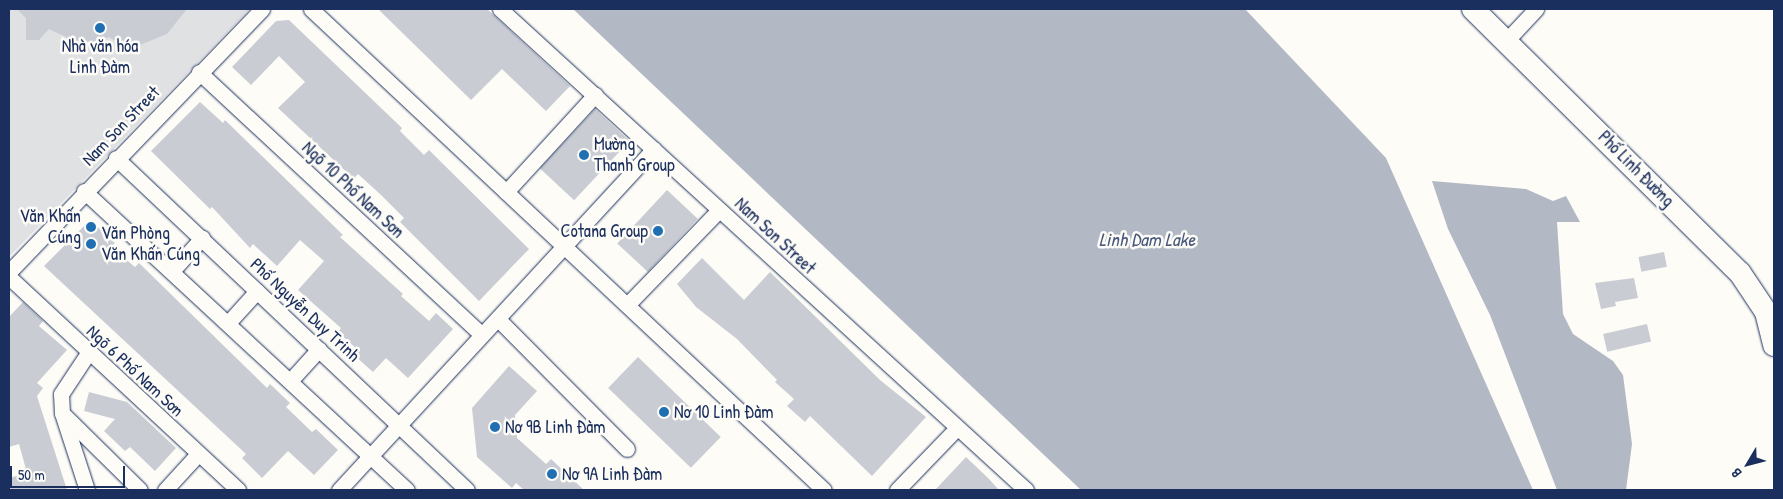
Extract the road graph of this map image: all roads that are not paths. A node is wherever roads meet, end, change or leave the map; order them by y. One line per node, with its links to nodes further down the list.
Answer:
1 (262, 9): 7 (street, Nam Son Street)
2 (311, 9): 12 (street)
3 (500, 9): 8 (street, Nam Son Street)
4 (1473, 9): 6 (street, Phố Linh Đường)
5 (1536, 9): 6 (street)
6 (1506, 41): 21 (street, Phố Linh Đường)
7 (199, 72): 10 (street, Nam Son Street); 24 (street, Ngõ 10 Phố Nam Sơn)
8 (595, 95): 9 (street, Nam Son Street); 12 (street)
9 (654, 149): 13 (street, Nam Son Street); 15 (street)
10 (116, 158): 11 (street, Nam Son Street); 14 (street, Phố Nguyễn Duy Trinh)
11 (84, 192): 16 (street); 17 (street, Nam Son Street)
12 (506, 192): 15 (street)
13 (719, 210): 20 (street); 31 (street, Nam Son Street)
14 (202, 238): 16 (street); 19 (street, Phố Nguyễn Duy Trinh)
15 (563, 245): 20 (street); 22 (street)
16 (172, 271): 23 (street)
17 (9, 272)
18 (9, 277): 27 (street, Ngõ 6 Phố Nam Sơn)
19 (256, 290): 23 (street); 26 (street, Phố Nguyễn Duy Trinh)
20 (627, 305): 42 (street)
21 (1770, 310): 25 (street, Phố Linh Đường)
22 (498, 319): 24 (street); 32 (street)
23 (228, 323): 28 (street)
24 (482, 335): 30 (street)
25 (1774, 345)
26 (319, 349): 28 (street); 30 (street, Phố Nguyễn Duy Trinh)
27 (88, 353): 29 (street); 33 (street, Ngõ 6 Phố Nam Sơn)
28 (290, 381): 34 (street)
29 (62, 413): 35 (street); 36 (street)
30 (399, 426): 34 (street); 41 (street, Phố Nguyễn Duy Trinh)
31 (956, 429): 43 (street); 44 (street, Nam Son Street)
32 (627, 449)
33 (198, 454): 37 (street); 38 (street, Ngõ 6 Phố Nam Sơn)
34 (371, 456): 39 (street); 40 (street)
35 (87, 490)
36 (140, 490)
37 (165, 490)
38 (238, 490)
39 (339, 490)
40 (407, 490)
41 (467, 490)
42 (824, 490)
43 (897, 490)
44 (1026, 490)

